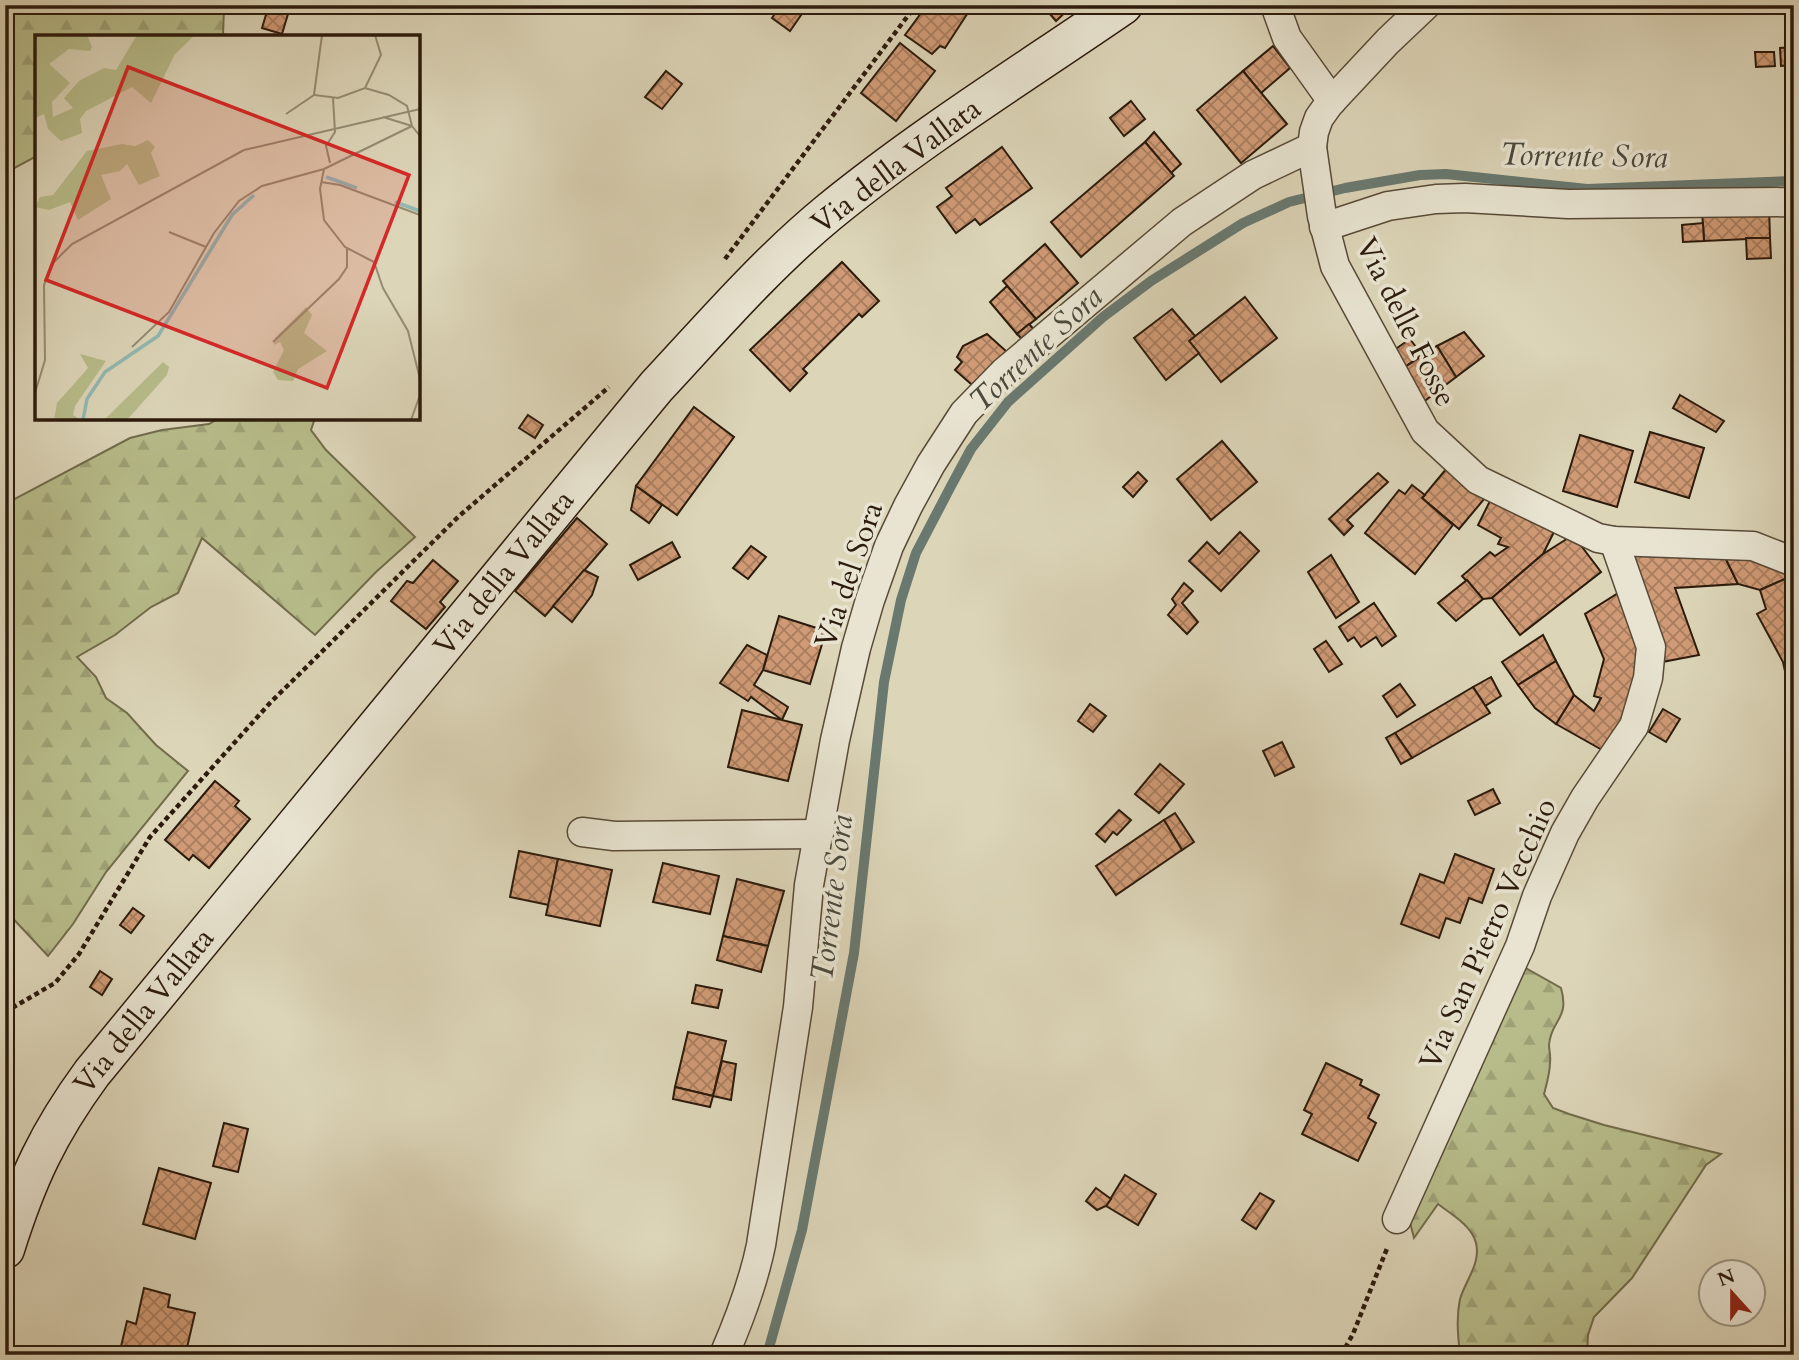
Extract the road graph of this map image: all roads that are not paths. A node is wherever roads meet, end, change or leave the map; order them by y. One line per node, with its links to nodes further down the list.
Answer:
1 (1123, 5): 13 (main road, Via della Vallata)
2 (1275, 5): 4 (street)
3 (1426, 5): 4 (street)
4 (1332, 101): 5 (street)
5 (1314, 161): 7 (street, Via delle Fosse); 11 (street, Via del Sora)
6 (1794, 202): 7 (street)
7 (1323, 222): 8 (street, Via delle Fosse)
8 (1614, 541): 9 (street, Via delle Fosse); 12 (street, Via San Pietro Vecchio)
9 (1794, 562)
10 (582, 832): 11 (street)
11 (819, 834): 14 (street, Via del Sora)
12 (1397, 1219)
13 (5, 1250)
14 (724, 1355)

